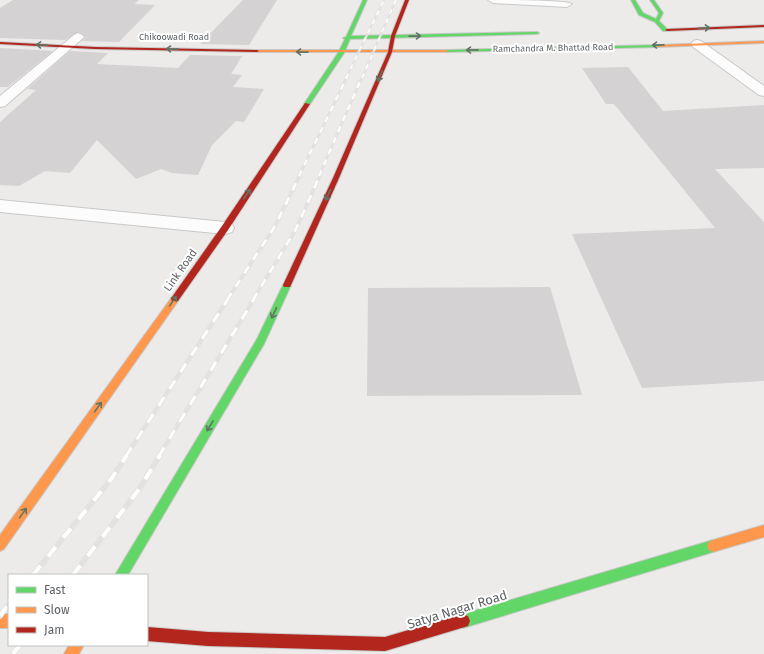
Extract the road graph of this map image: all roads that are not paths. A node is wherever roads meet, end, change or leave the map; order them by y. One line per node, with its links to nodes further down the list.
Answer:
1 (365, 0): 16 (main road, Link Road)
2 (407, 0): 13 (main road)
3 (493, 0): 6 (street)
4 (633, 0): 7 (main road)
5 (652, 0): 7 (main road)
6 (567, 4)
7 (657, 21): 10 (main road)
8 (764, 26): 10 (main road, one-way to 8)
9 (649, 30): 10 (main road)
10 (665, 30)
11 (548, 33): 12 (main road, Ramchandra M. Bhattad Road)
12 (432, 35): 13 (main road, Ramchandra M. Bhattad Road, one-way to 12); 21 (main road)
13 (393, 36): 16 (main road, Ramchandra M. Bhattad Road); 22 (main road)
14 (82, 37): 17 (street)
15 (334, 38): 16 (main road)
16 (348, 38): 23 (main road, Link Road)
17 (64, 41): 19 (main road, Chikoowadi Road, one-way to 19); 23 (main road, Chikoowadi Road, one-way to 17); 25 (street)
18 (764, 42): 20 (main road, Ramchandra M. Bhattad Road)
19 (0, 43)
20 (697, 44): 21 (main road, Ramchandra M. Bhattad Road, one-way to 21); 24 (street)
21 (433, 51): 22 (main road, Ramchandra M. Bhattad Road)
22 (390, 52): 23 (main road, Ramchandra M. Bhattad Road); 30 (main road, one-way to 30)
23 (341, 53): 27 (main road, Link Road, one-way to 23)
24 (764, 92)
25 (0, 103)
26 (0, 206): 27 (street)
27 (224, 228): 29 (main road, Link Road, one-way to 27)
28 (764, 531): 31 (main road, Satya Nagar Road)
29 (0, 545)
30 (122, 574)
31 (148, 634)

